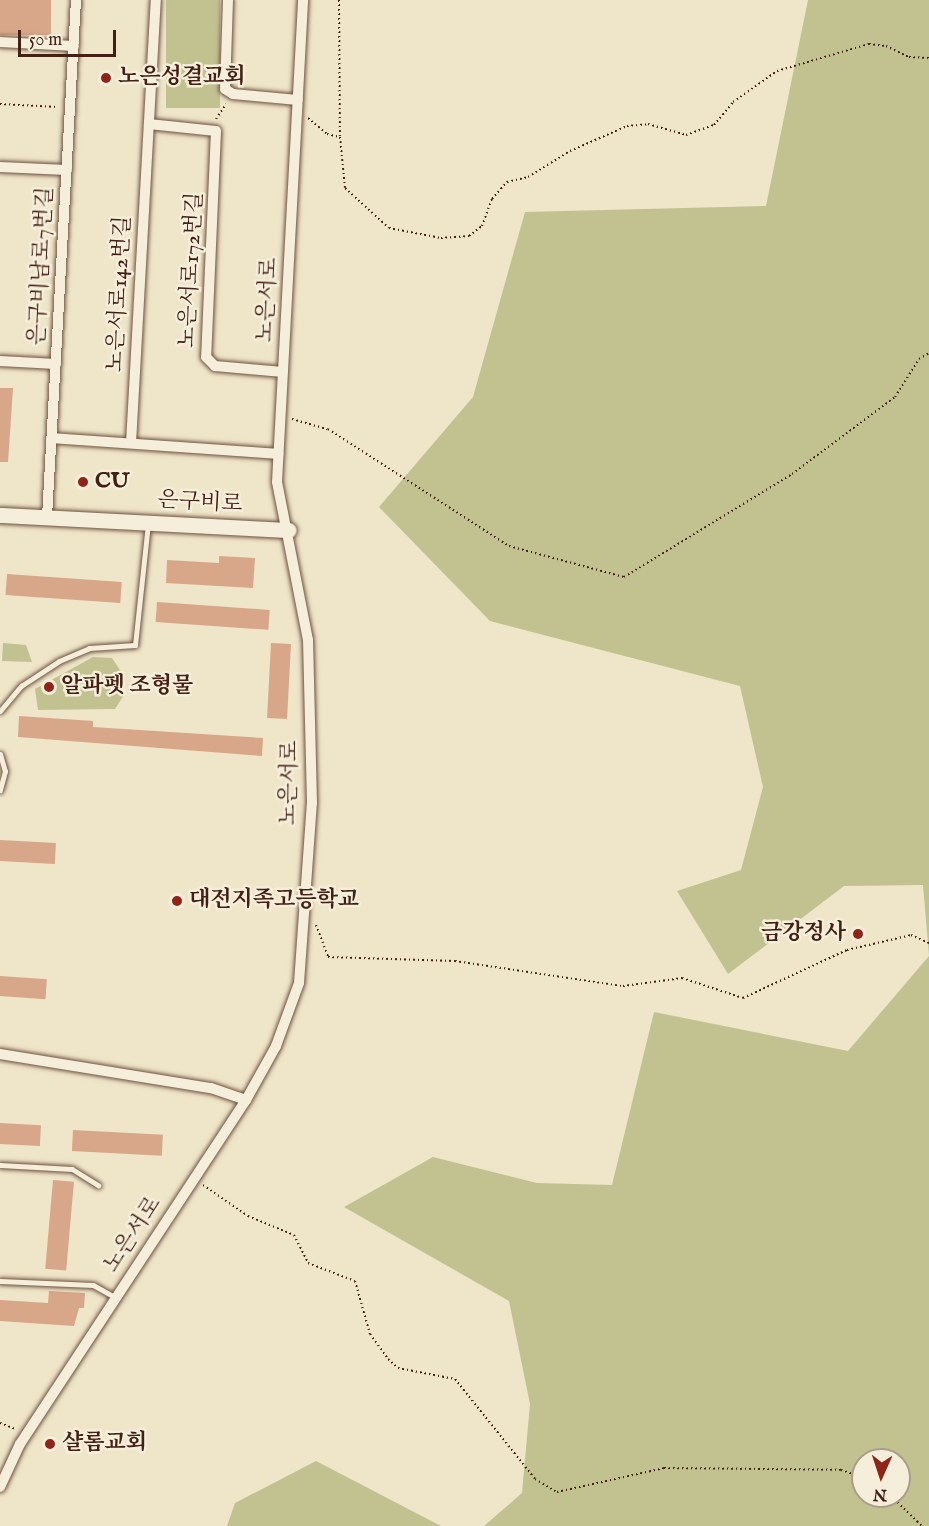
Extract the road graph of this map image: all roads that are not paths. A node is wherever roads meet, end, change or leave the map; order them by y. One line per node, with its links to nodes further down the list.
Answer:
1 (76, 0): 6 (street, 은구비남로7번길)
2 (156, 0): 8 (street, 노은서로142번길)
3 (228, 0): 7 (street)
4 (303, 0): 7 (street, 노은서로)
5 (0, 42): 6 (street)
6 (74, 46): 10 (street, 은구비남로7번길)
7 (298, 100): 13 (street, 노은서로)
8 (149, 124): 13 (street, 노은서로172번길); 15 (street, 노은서로142번길)
9 (0, 167): 10 (street, 은구비남로7번길)
10 (67, 170): 12 (street, 은구비남로7번길)
11 (0, 362): 12 (street, 은구비남로7번길)
12 (56, 364): 14 (street, 은구비남로7번길)
13 (283, 372): 16 (street, 노은서로)
14 (52, 438): 15 (street); 18 (street, 은구비남로7번길)
15 (131, 443): 16 (street)
16 (278, 454): 20 (street, 노은서로)
17 (0, 514): 18 (street, 은구비로)
18 (47, 517): 19 (street, 은구비로)
19 (149, 522): 20 (street, 은구비로); 21 (lane)
20 (289, 530): 25 (street, 노은서로)
21 (0, 711)
22 (0, 754): 23 (lane)
23 (0, 790)
24 (0, 1054): 25 (street)
25 (246, 1100): 29 (street, 노은서로)
26 (0, 1165): 27 (lane)
27 (98, 1185)
28 (0, 1281): 29 (lane)
29 (116, 1298): 30 (street, 노은서로)
30 (0, 1486)

